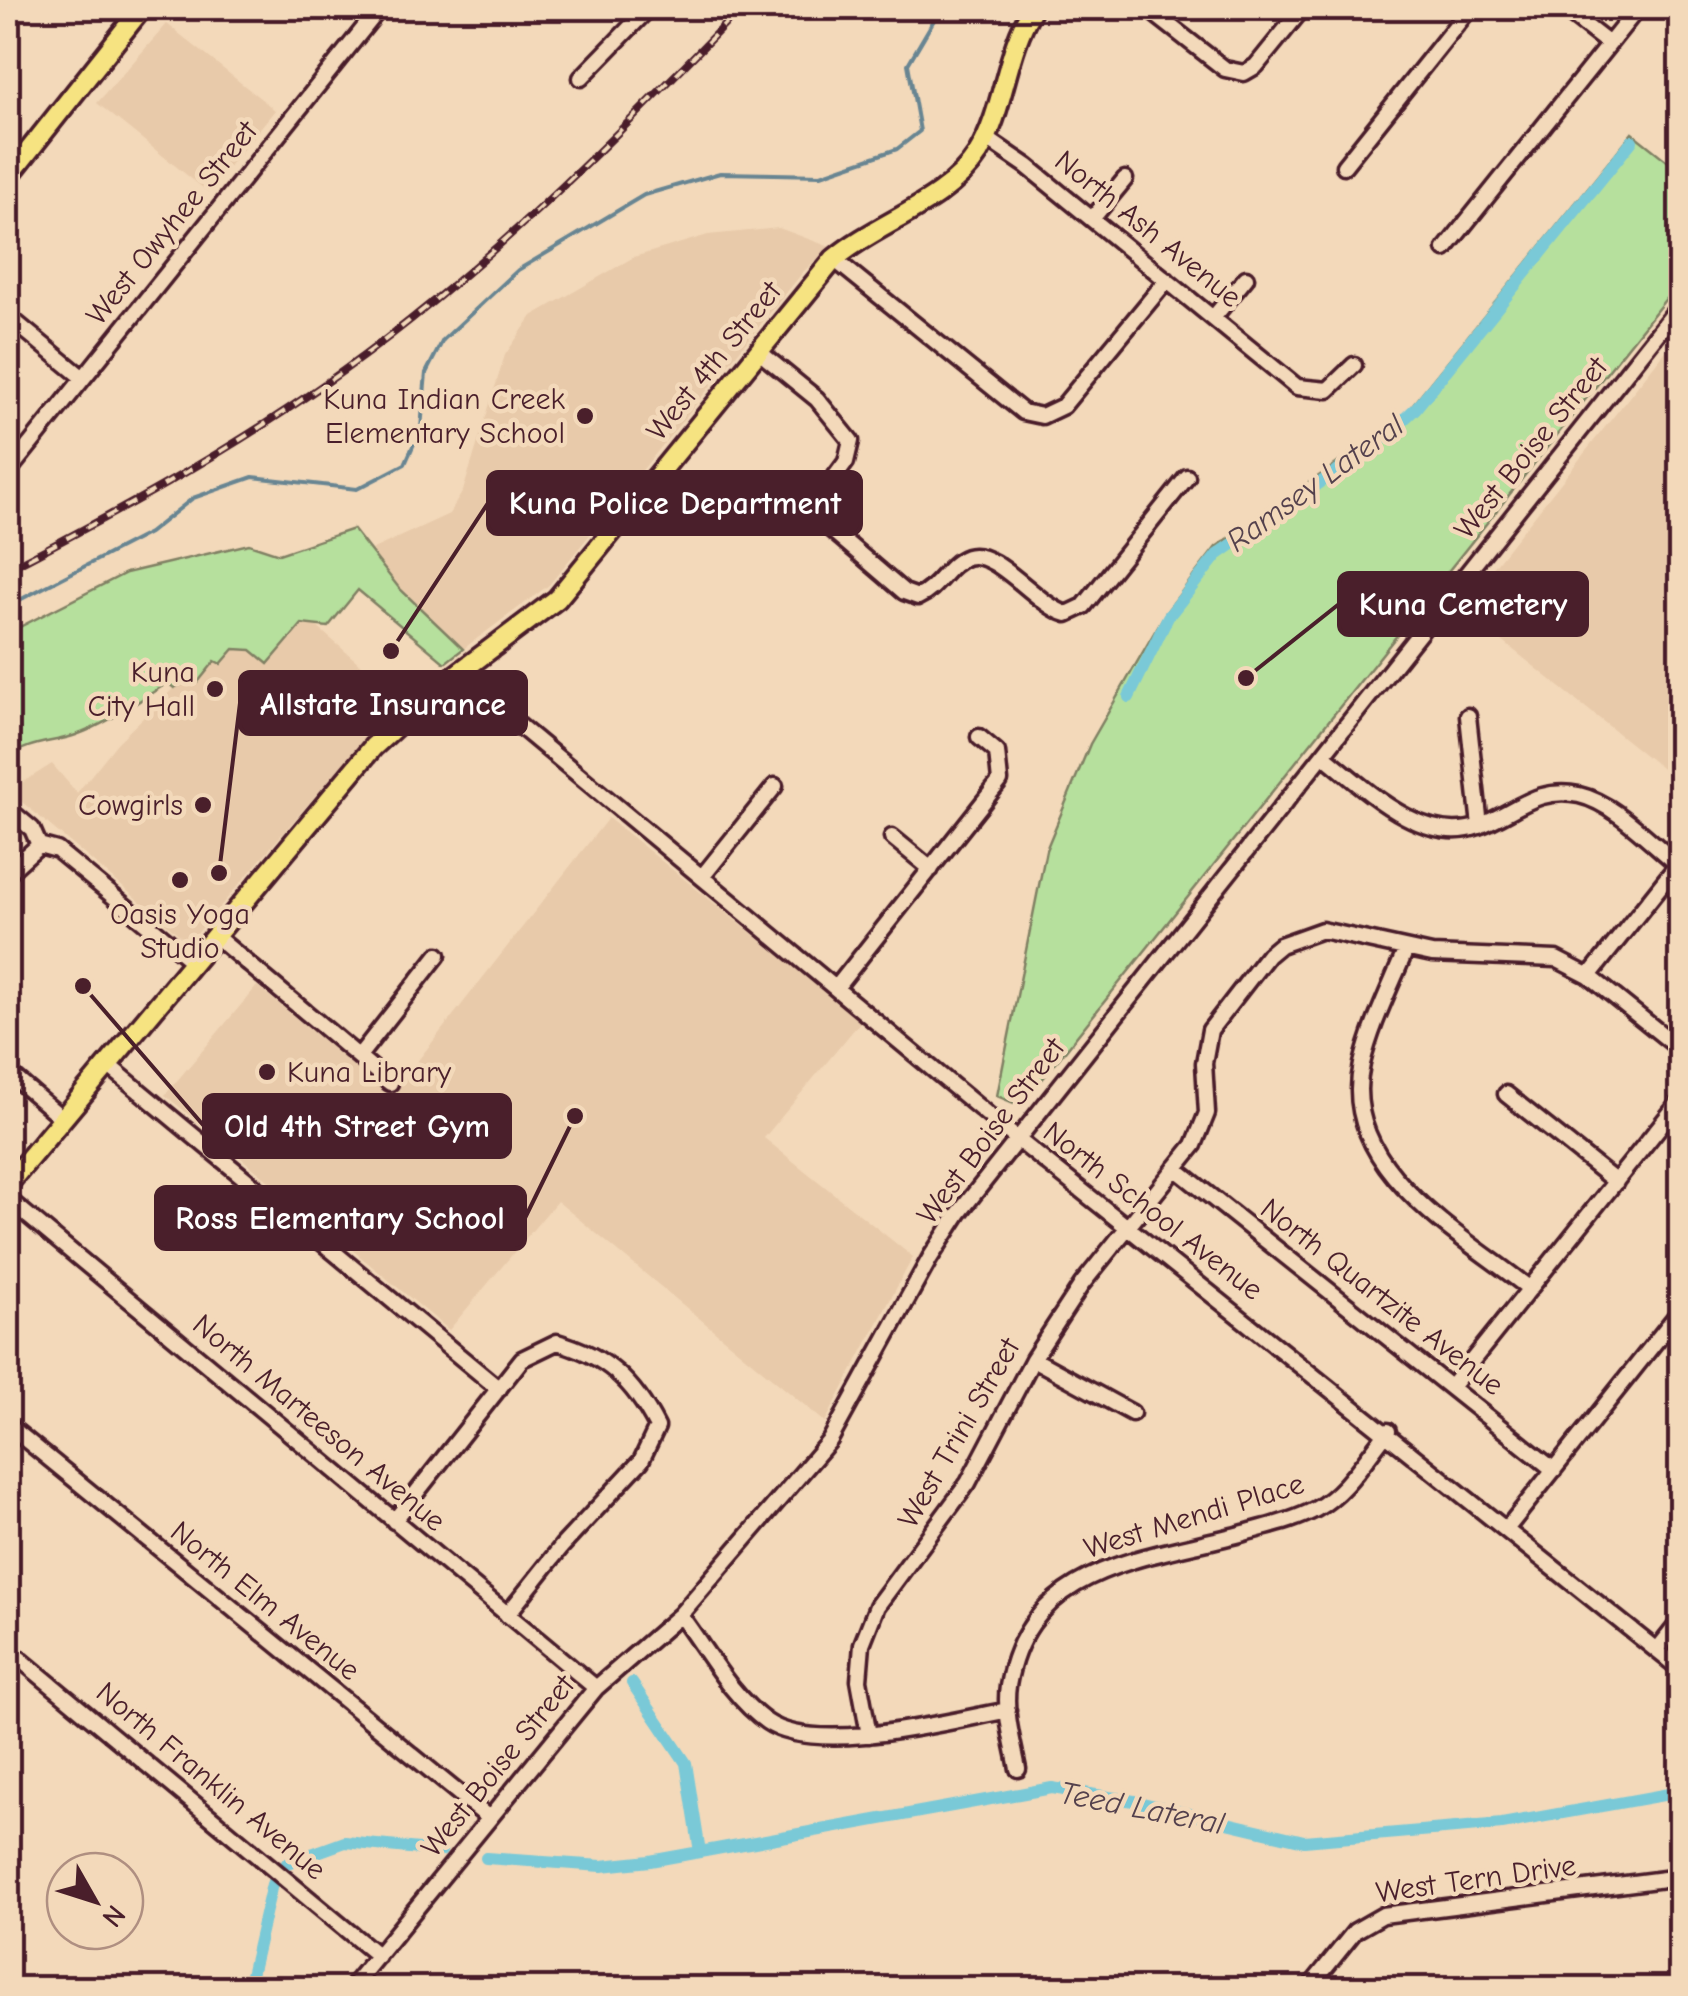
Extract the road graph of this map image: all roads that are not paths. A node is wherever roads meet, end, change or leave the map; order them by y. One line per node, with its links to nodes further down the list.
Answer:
1 (142, 8): 14 (main road)
2 (380, 8): 26 (street, West Owyhee Street)
3 (650, 8): 11 (street)
4 (1033, 8): 12 (main road, West 4th Street)
5 (1148, 8): 6 (street)
6 (1302, 8)
7 (1470, 8): 13 (street)
8 (1563, 8): 10 (street)
9 (1638, 8): 10 (street)
10 (1609, 44): 17 (street)
11 (581, 78)
12 (986, 138): 16 (street, North Ash Avenue); 18 (main road, West 4th Street)
13 (1344, 166)
14 (8, 176)
15 (1125, 178): 16 (street)
16 (1092, 218): 20 (street, North Ash Avenue)
17 (1445, 249)
18 (834, 260): 20 (street); 24 (main road, West 4th Street)
19 (1246, 278): 23 (street)
20 (1167, 280): 23 (street, North Ash Avenue)
21 (1680, 305): 32 (street, West Boise Street)
22 (8, 316): 26 (street)
23 (1213, 318): 25 (street, North Ash Avenue)
24 (758, 351): 28 (street); 29 (main road, West 4th Street)
25 (1354, 366)
26 (83, 378): 27 (street, West Owyhee Street)
27 (8, 472)
28 (1187, 477)
29 (457, 674): 41 (street, North School Avenue); 42 (main road, West 4th Street)
30 (1468, 716): 35 (street)
31 (978, 736): 39 (street)
32 (1323, 755): 35 (street); 56 (street, West Boise Street)
33 (775, 786): 41 (street)
34 (8, 809): 37 (street)
35 (1480, 826): 38 (street)
36 (892, 837): 39 (street)
37 (39, 844): 40 (street); 45 (street)
38 (1679, 865): 46 (street)
39 (931, 869): 47 (street)
40 (8, 873)
41 (702, 877): 47 (street, North School Avenue)
42 (214, 935): 45 (main road, West 4th Street); 49 (street)
43 (1406, 949): 46 (street); 57 (street, West Trini Street); 62 (street)
44 (438, 954): 49 (street)
45 (192, 961): 50 (main road, West 4th Street)
46 (1589, 976): 48 (street)
47 (836, 988): 56 (street, North School Avenue)
48 (1680, 1049)
49 (359, 1056): 52 (street)
50 (108, 1065): 55 (main road, West 4th Street); 66 (street)
51 (8, 1072): 55 (street)
52 (390, 1083)
53 (1506, 1094): 58 (street)
54 (1680, 1102): 58 (street)
55 (62, 1118): 59 (main road, West 4th Street)
56 (1017, 1139): 61 (street, North School Avenue); 74 (street, West Boise Street)
57 (1175, 1168): 61 (street, West Trini Street); 65 (street, North Quartzite Avenue)
58 (1616, 1182): 62 (street)
59 (8, 1184)
60 (8, 1199): 71 (street, North Marteeson Avenue)
61 (1128, 1227): 64 (street, West Trini Street); 69 (street, North School Avenue)
62 (1530, 1289): 65 (street)
63 (1680, 1311): 70 (street)
64 (1033, 1359): 67 (street); 81 (street, West Trini Street)
65 (1452, 1388): 70 (street, North Quartzite Avenue)
66 (499, 1389): 71 (street); 73 (street)
67 (1132, 1413)
68 (8, 1425): 83 (street, North Elm Avenue)
69 (1388, 1431): 72 (street, North School Avenue); 80 (street, West Mendi Place)
70 (1554, 1470): 72 (street)
71 (394, 1521): 73 (street, North Marteeson Avenue)
72 (1508, 1527): 77 (street, North School Avenue)
73 (507, 1615): 79 (street, North Marteeson Avenue)
74 (680, 1615): 79 (street, West Boise Street); 81 (street)
75 (1680, 1621): 77 (street)
76 (8, 1649): 85 (street, North Franklin Avenue)
77 (1657, 1650): 78 (street, North School Avenue)
78 (1680, 1669)
79 (596, 1688): 83 (street, West Boise Street)
80 (1008, 1710): 81 (street); 82 (street, West Mendi Place)
81 (869, 1735)
82 (1018, 1769)
83 (490, 1818): 85 (street, West Boise Street)
84 (1680, 1877): 87 (street, West Tern Drive)
85 (378, 1956): 86 (street, West Boise Street)
86 (351, 1988)
87 (1309, 1988)

